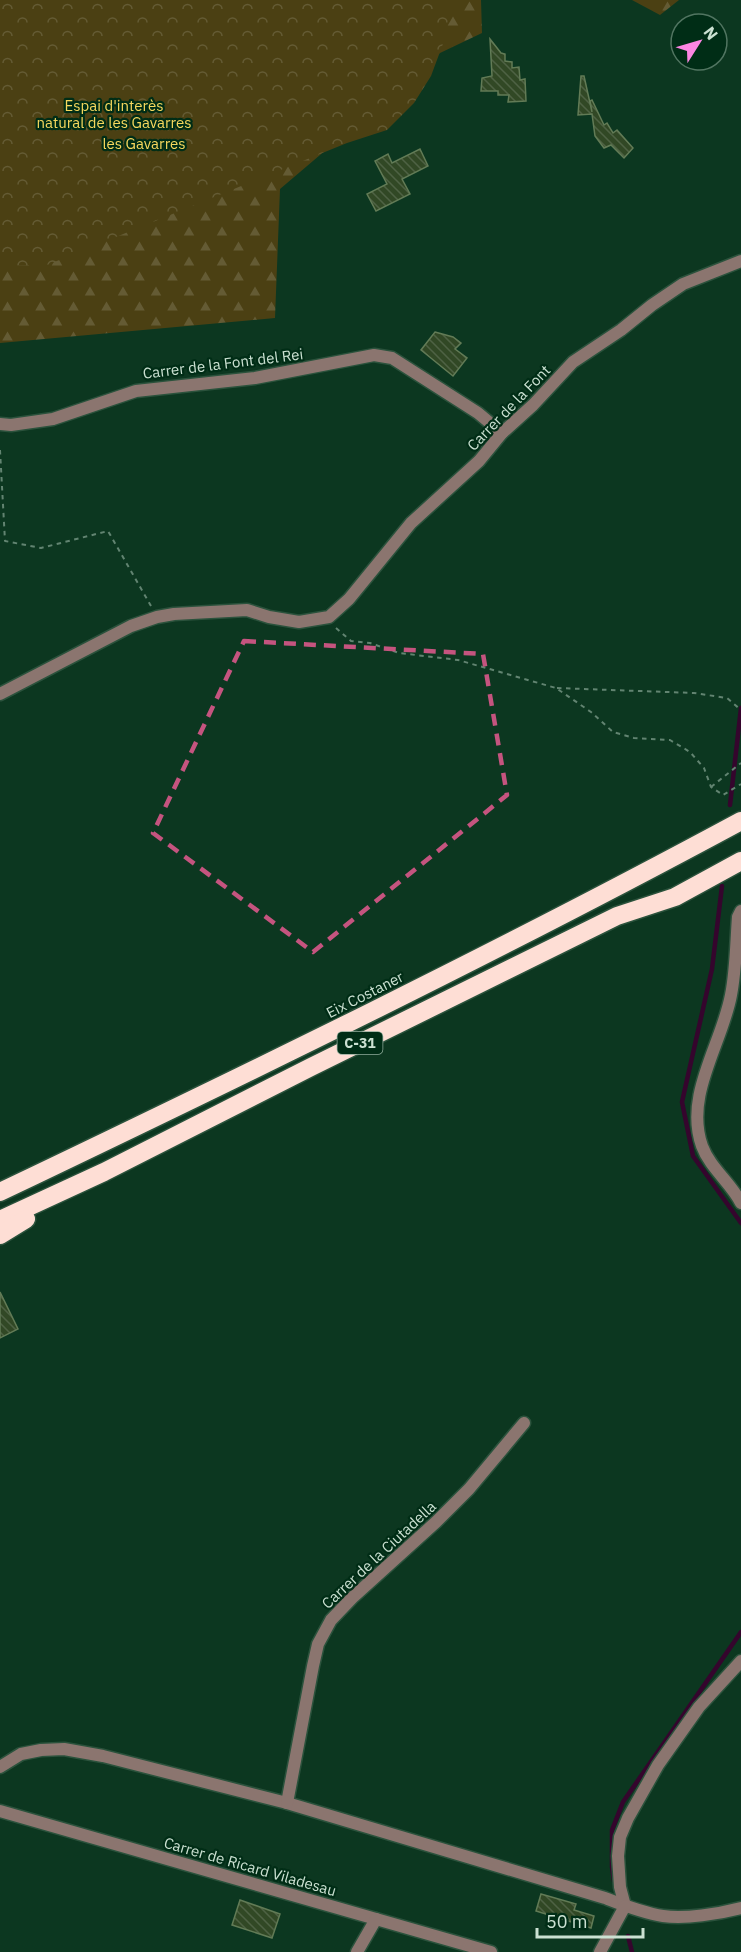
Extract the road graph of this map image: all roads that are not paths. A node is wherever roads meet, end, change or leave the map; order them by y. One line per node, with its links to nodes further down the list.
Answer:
1 (741, 261): 3 (street, Carrer de la Font)
2 (0, 424): 3 (street, Carrer de la Font del Rei)
3 (502, 433): 4 (street, Carrer de la Font)
4 (0, 694)
5 (741, 810): 9 (highway)
6 (741, 821): 9 (highway, Eix Costaner / C-31)
7 (741, 848): 11 (highway, C-31)
8 (741, 861): 11 (highway)
9 (623, 885): 12 (highway, Eix Costaner / C-31)
10 (741, 911): 16 (street)
11 (617, 916): 13 (highway, C-31)
12 (227, 1083): 14 (highway); 15 (highway, Eix Costaner / C-31)
13 (104, 1173): 17 (highway, C-31); 18 (highway)
14 (0, 1182)
15 (0, 1192)
16 (741, 1203)
17 (0, 1220)
18 (0, 1235)
19 (524, 1423): 22 (street, Carrer de la Ciutadella)
20 (741, 1661): 24 (street)
21 (0, 1767): 22 (street)
22 (287, 1803): 24 (street)
23 (0, 1812): 26 (street, Carrer de Ricard Viladesau)
24 (625, 1906): 25 (street); 29 (street)
25 (741, 1908)
26 (376, 1919): 27 (street); 28 (street, Carrer de Ricard Viladesau)
27 (357, 1952)
28 (491, 1952)
29 (600, 1952)

